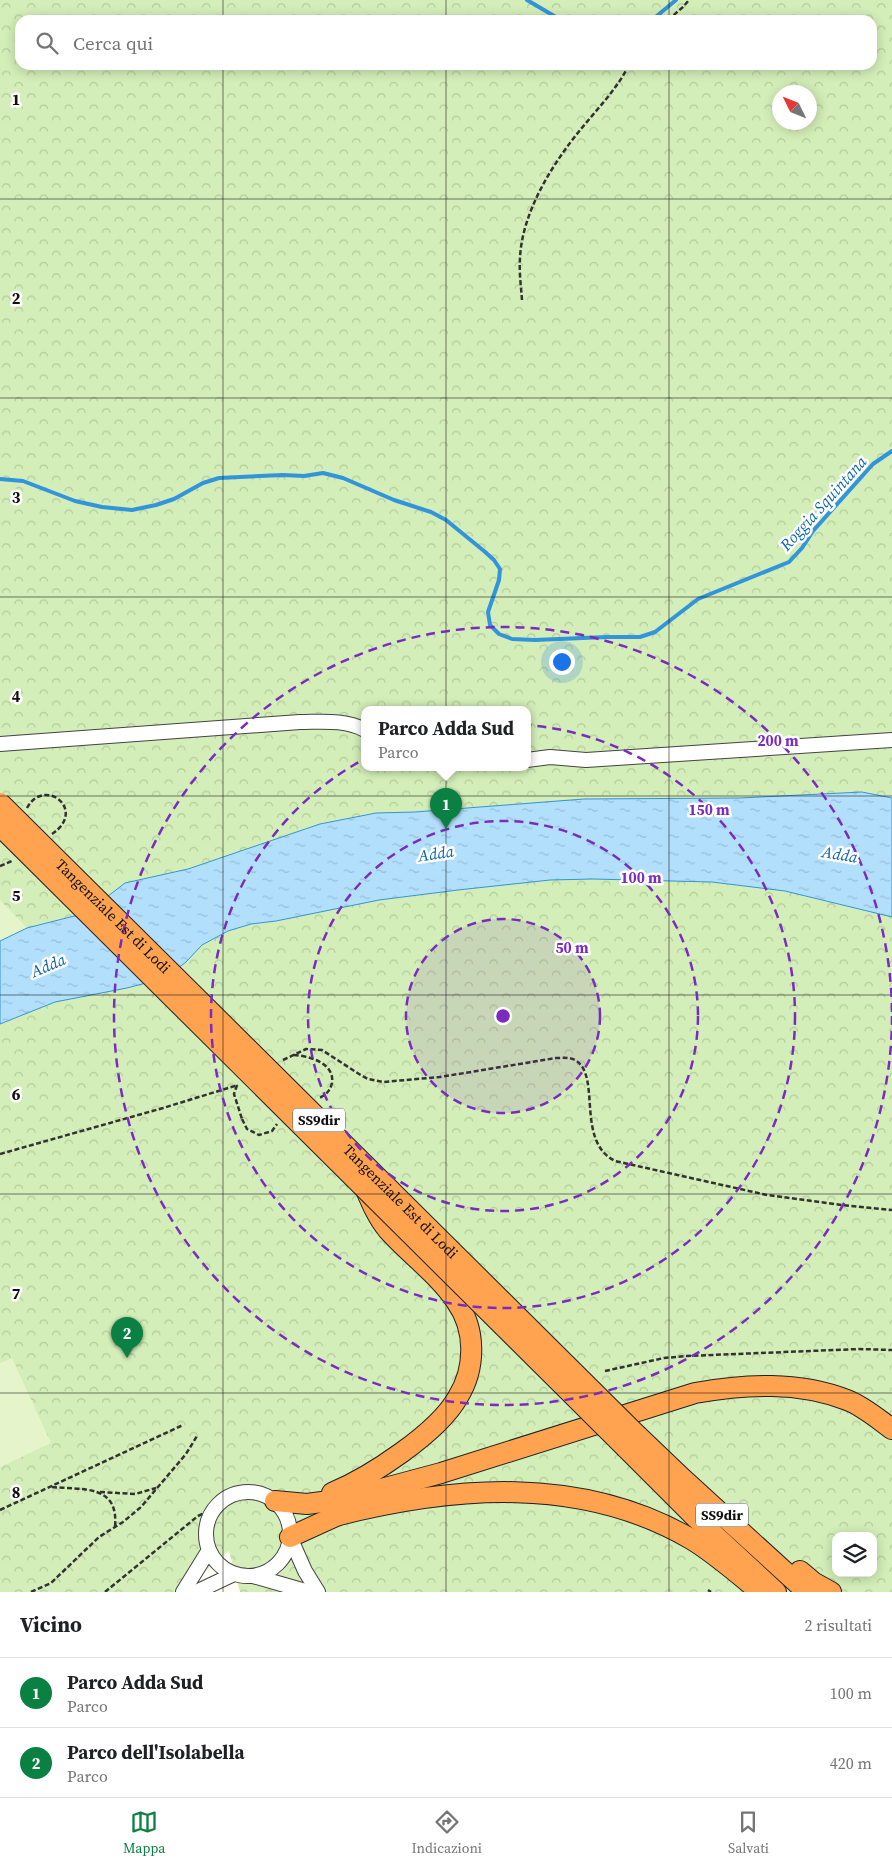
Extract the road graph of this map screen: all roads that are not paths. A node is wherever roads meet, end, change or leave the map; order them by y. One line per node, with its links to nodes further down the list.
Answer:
1 (361, 729): 3 (street)
2 (892, 740): 4 (street)
3 (0, 744)
4 (531, 759)
5 (0, 803): 9 (highway, Tangenziale Est di Lodi / SS9dir, bridge)
6 (0, 826): 7 (highway, Tangenziale Est di Lodi / SS9dir, bridge)
7 (365, 1188): 9 (highway, Tangenziale Est di Lodi / SS9dir, bridge); 13 (highway, bridge)
8 (892, 1429): 10 (highway)
9 (632, 1442): 11 (highway, Tangenziale Est di Lodi / SS9dir); 24 (highway, Tangenziale Est di Lodi / SS9dir)
10 (441, 1473): 13 (highway); 14 (highway)
11 (702, 1497): 25 (highway, Tangenziale Est di Lodi / SS9dir); 26 (highway)
12 (275, 1501): 13 (highway); 15 (street); 16 (street)
13 (307, 1504)
14 (335, 1516): 15 (highway); 23 (highway)
15 (290, 1537): 18 (street); 22 (street)
16 (209, 1550): 17 (street); 19 (street)
17 (234, 1574): 18 (street); 20 (street)
18 (252, 1576): 21 (street)
19 (183, 1592)
20 (196, 1592)
21 (309, 1592)
22 (318, 1592)
23 (760, 1592)
24 (776, 1592)
25 (807, 1592)
26 (831, 1592)

